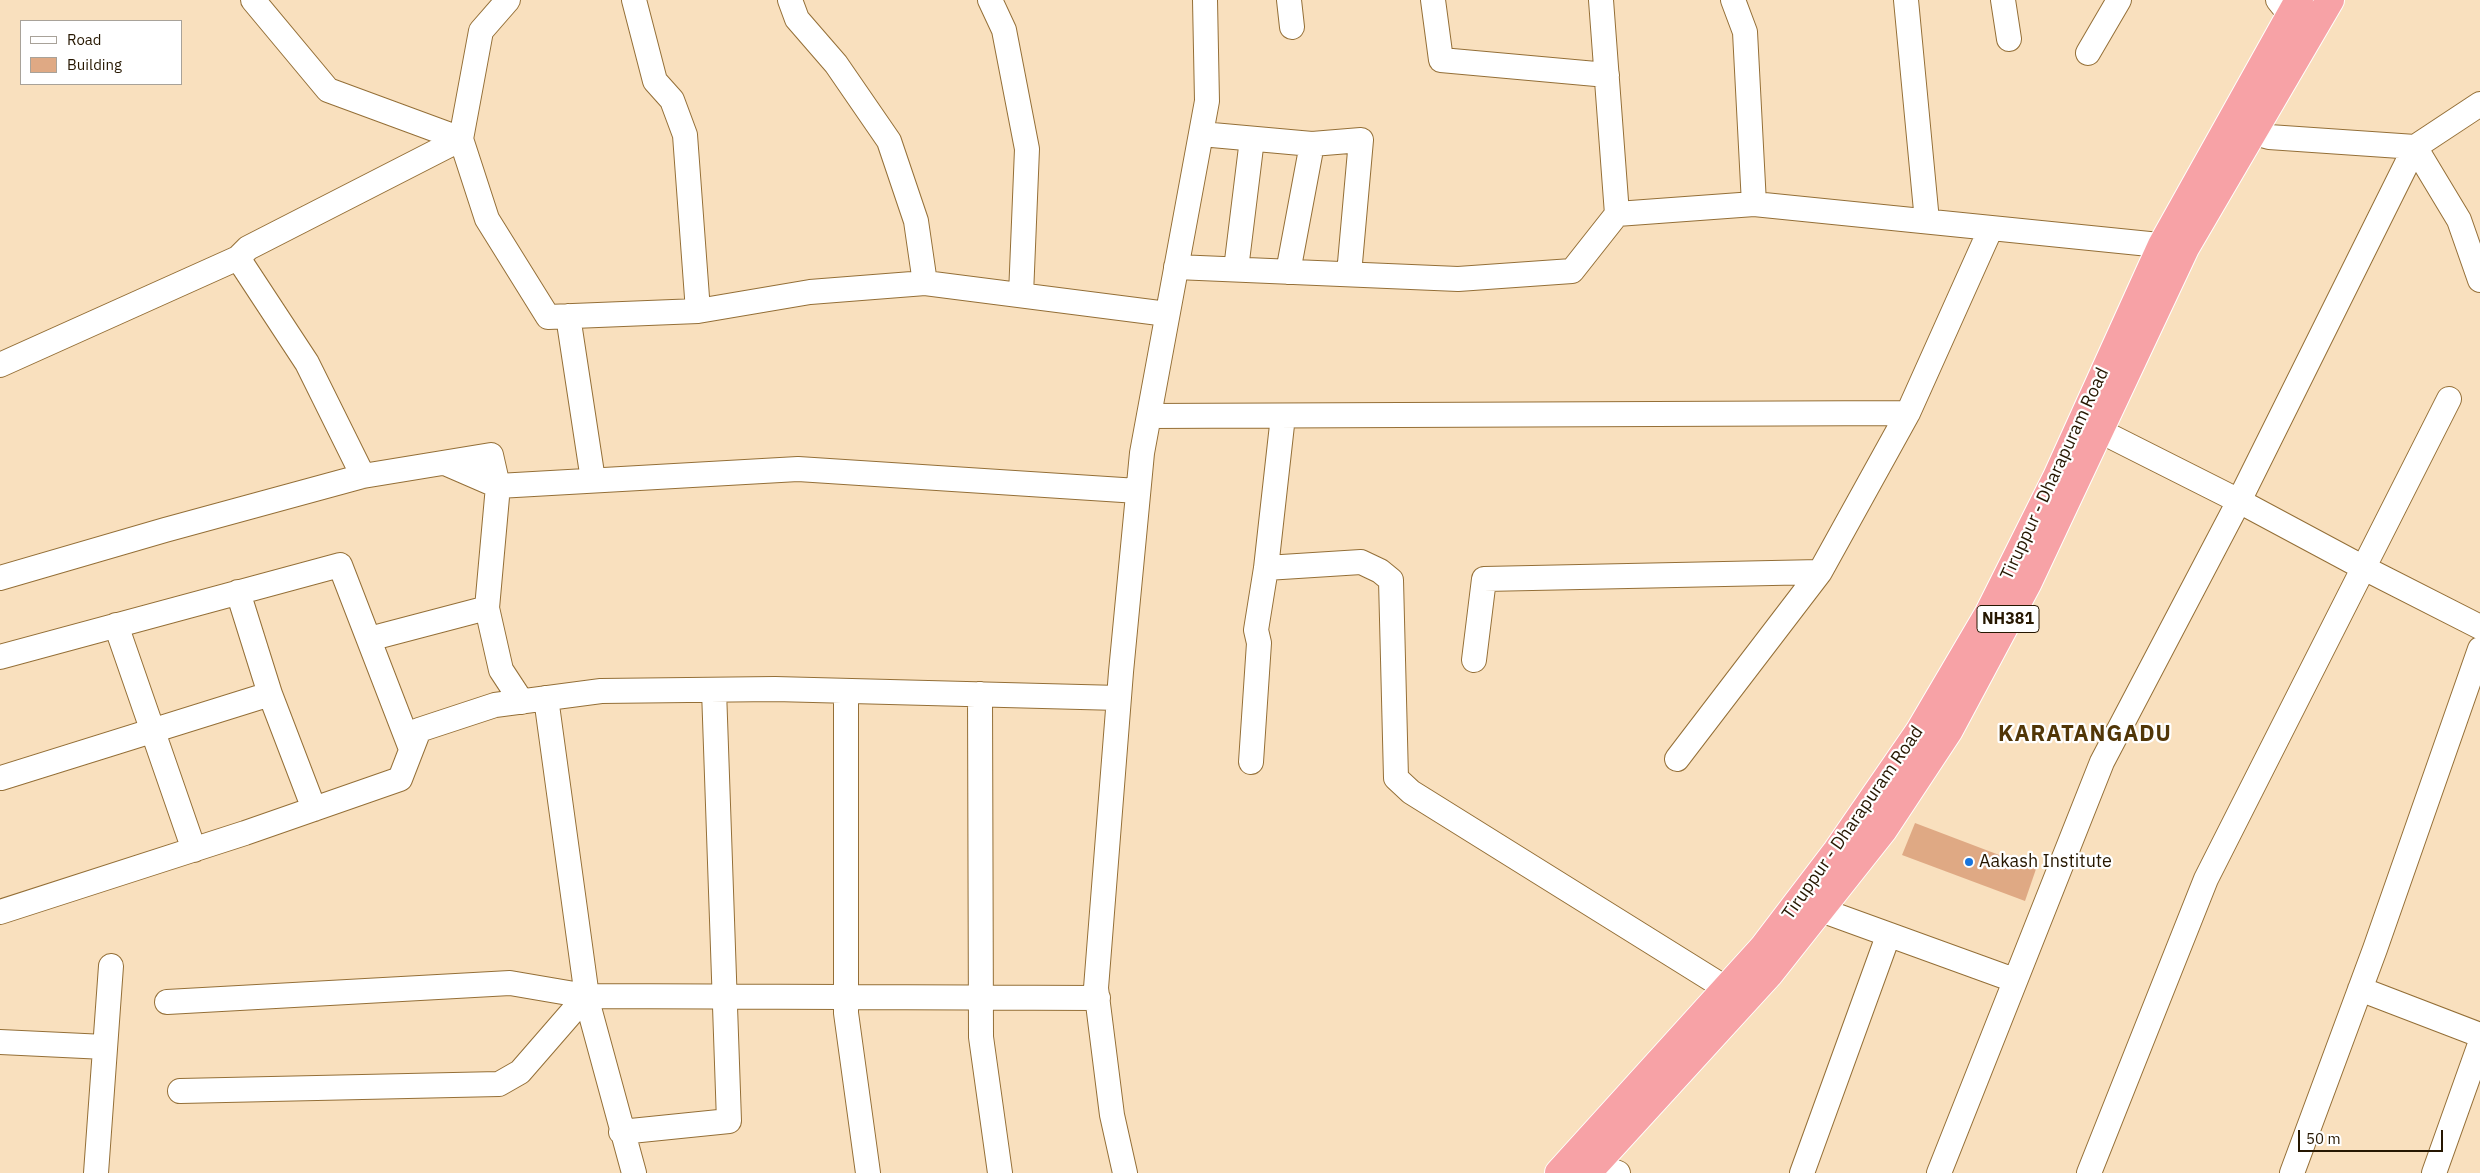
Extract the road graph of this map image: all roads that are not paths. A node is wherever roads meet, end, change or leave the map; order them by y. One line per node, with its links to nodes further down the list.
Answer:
1 (254, 0): 24 (street)
2 (508, 0): 24 (street)
3 (634, 0): 40 (street)
4 (790, 0): 38 (street)
5 (990, 0): 39 (street)
6 (1204, 0): 22 (street)
7 (1289, 0): 16 (street)
8 (1433, 0): 19 (street)
9 (1601, 0): 19 (street)
10 (1733, 0): 27 (street)
11 (1906, 0): 29 (street)
12 (2003, 0): 17 (street)
13 (2119, 0): 18 (street)
14 (2330, 0): 21 (highway, NH381)
15 (2289, 5): 31 (highway, Tiruppur - Dharapuram Road / NH381)
16 (1292, 27)
17 (2009, 39)
18 (2088, 53)
19 (1607, 75): 28 (street)
20 (2480, 104): 26 (street)
21 (2254, 133): 26 (street); 31 (highway, NH381)
22 (1201, 134): 23 (street); 33 (street)
23 (1252, 139): 25 (street); 34 (street)
24 (461, 140): 32 (street); 42 (street)
25 (1312, 144): 35 (street); 36 (street)
26 (2415, 147): 37 (street); 53 (street)
27 (1754, 204): 28 (street); 29 (street)
28 (1617, 214): 36 (street)
29 (1928, 221): 30 (street)
30 (1991, 228): 31 (street); 45 (street)
31 (2174, 246): 48 (highway, Tiruppur - Dharapuram Road / NH381)
32 (238, 258): 43 (street); 49 (street)
33 (1176, 267): 34 (street); 41 (street)
34 (1236, 270): 35 (street)
35 (1288, 272): 36 (street)
36 (1349, 274)
37 (2480, 280)
38 (925, 283): 39 (street); 40 (street)
39 (1021, 295): 41 (street)
40 (698, 311): 42 (street)
41 (1167, 314): 46 (street)
42 (568, 316): 50 (street)
43 (0, 366)
44 (2449, 399): 55 (street)
45 (1908, 413): 47 (street); 56 (street)
46 (1149, 416): 47 (street); 52 (street)
47 (1283, 416): 54 (street)
48 (2090, 428): 53 (street); 80 (highway, NH381); 85 (highway, Tiruppur - Dharapuram Road / NH381)
49 (363, 476): 51 (street); 57 (street)
50 (593, 480): 51 (street); 52 (street)
51 (498, 486): 59 (street)
52 (1138, 492): 71 (street)
53 (2239, 501): 55 (street); 84 (street)
54 (1266, 568): 76 (street); 85 (street)
55 (2364, 568): 61 (street); 108 (street)
56 (1820, 572): 65 (street); 75 (street)
57 (0, 578)
58 (238, 592): 60 (street); 62 (street); 68 (street)
59 (487, 608): 62 (street); 72 (street)
60 (116, 625): 64 (street); 73 (street)
61 (2480, 627)
62 (369, 639): 74 (street)
63 (2480, 649): 86 (street)
64 (0, 657)
65 (1474, 660)
66 (714, 690): 67 (street); 70 (street); 88 (street)
67 (846, 691): 69 (street); 89 (street)
68 (270, 694): 73 (street); 78 (street)
69 (980, 694): 71 (street); 90 (street)
70 (546, 698): 72 (street); 87 (street)
71 (1119, 698): 91 (street)
72 (522, 702): 74 (street)
73 (153, 730): 77 (street); 79 (street)
74 (411, 749): 78 (street)
75 (1678, 759)
76 (1251, 762)
77 (2, 778)
78 (314, 809): 79 (street)
79 (194, 850): 81 (street)
80 (1821, 910): 82 (street); 99 (highway, NH381)
81 (0, 912)
82 (1888, 936): 84 (street); 106 (street)
83 (111, 966): 96 (street)
84 (2014, 980): 107 (street)
85 (1727, 989): 99 (highway, Tiruppur - Dharapuram Road / NH381)
86 (2360, 989): 93 (street); 109 (street)
87 (586, 996): 88 (street); 92 (street); 97 (street); 98 (street)
88 (724, 996): 89 (street); 98 (street)
89 (846, 997): 90 (street); 102 (street)
90 (980, 997): 91 (street); 103 (street)
91 (1098, 998): 104 (street)
92 (167, 1002)
93 (2480, 1035)
94 (0, 1042): 96 (street)
95 (2480, 1044): 110 (street)
96 (105, 1047): 100 (street)
97 (180, 1091)
98 (621, 1132): 101 (street)
99 (1595, 1165): 105 (highway, Tiruppur - Dharapuram Road / NH381)
100 (96, 1173)
101 (634, 1173)
102 (868, 1173)
103 (1000, 1173)
104 (1125, 1173)
105 (1559, 1173)
106 (1802, 1173)
107 (1939, 1173)
108 (2089, 1173)
109 (2292, 1173)
110 (2434, 1173)

